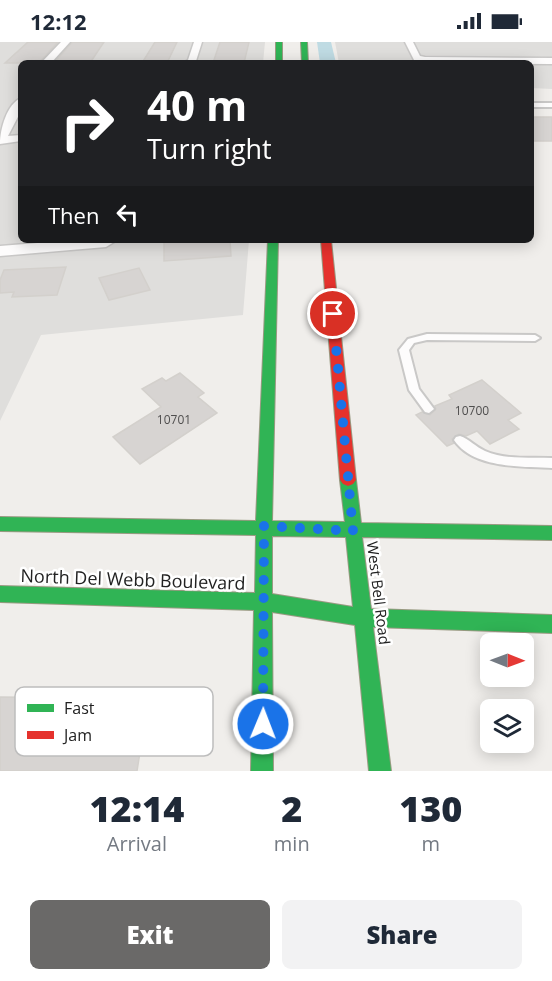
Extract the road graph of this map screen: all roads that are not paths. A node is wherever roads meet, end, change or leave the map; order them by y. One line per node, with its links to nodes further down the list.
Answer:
1 (66, 42): 6 (street)
2 (198, 42): 7 (street)
3 (279, 42): 8 (main road)
4 (303, 42): 9 (main road)
5 (409, 42): 10 (street)
6 (49, 60)
7 (192, 60)
8 (279, 60)
9 (305, 60)
10 (425, 60)
11 (534, 61): 12 (street)
12 (552, 61)
13 (534, 105): 14 (lane)
14 (552, 105)
15 (18, 107): 17 (street)
16 (18, 138): 17 (street)
17 (0, 140)
18 (94, 243): 21 (street)
19 (273, 243): 27 (main road)
20 (326, 243): 28 (main road, West Bell Road)
21 (0, 251)
22 (535, 338): 23 (lane)
23 (429, 409)
24 (460, 440): 25 (lane)
25 (552, 463)
26 (0, 524): 27 (main road)
27 (264, 526): 28 (main road); 31 (main road)
28 (353, 531): 29 (main road); 32 (main road, West Bell Road)
29 (552, 533)
30 (0, 594): 31 (main road, North Del Webb Boulevard)
31 (266, 602): 32 (main road, North Del Webb Boulevard); 34 (main road)
32 (365, 618): 33 (main road, North Del Webb Boulevard); 35 (main road, West Bell Road)
33 (552, 624)
34 (262, 771)
35 (380, 771)

